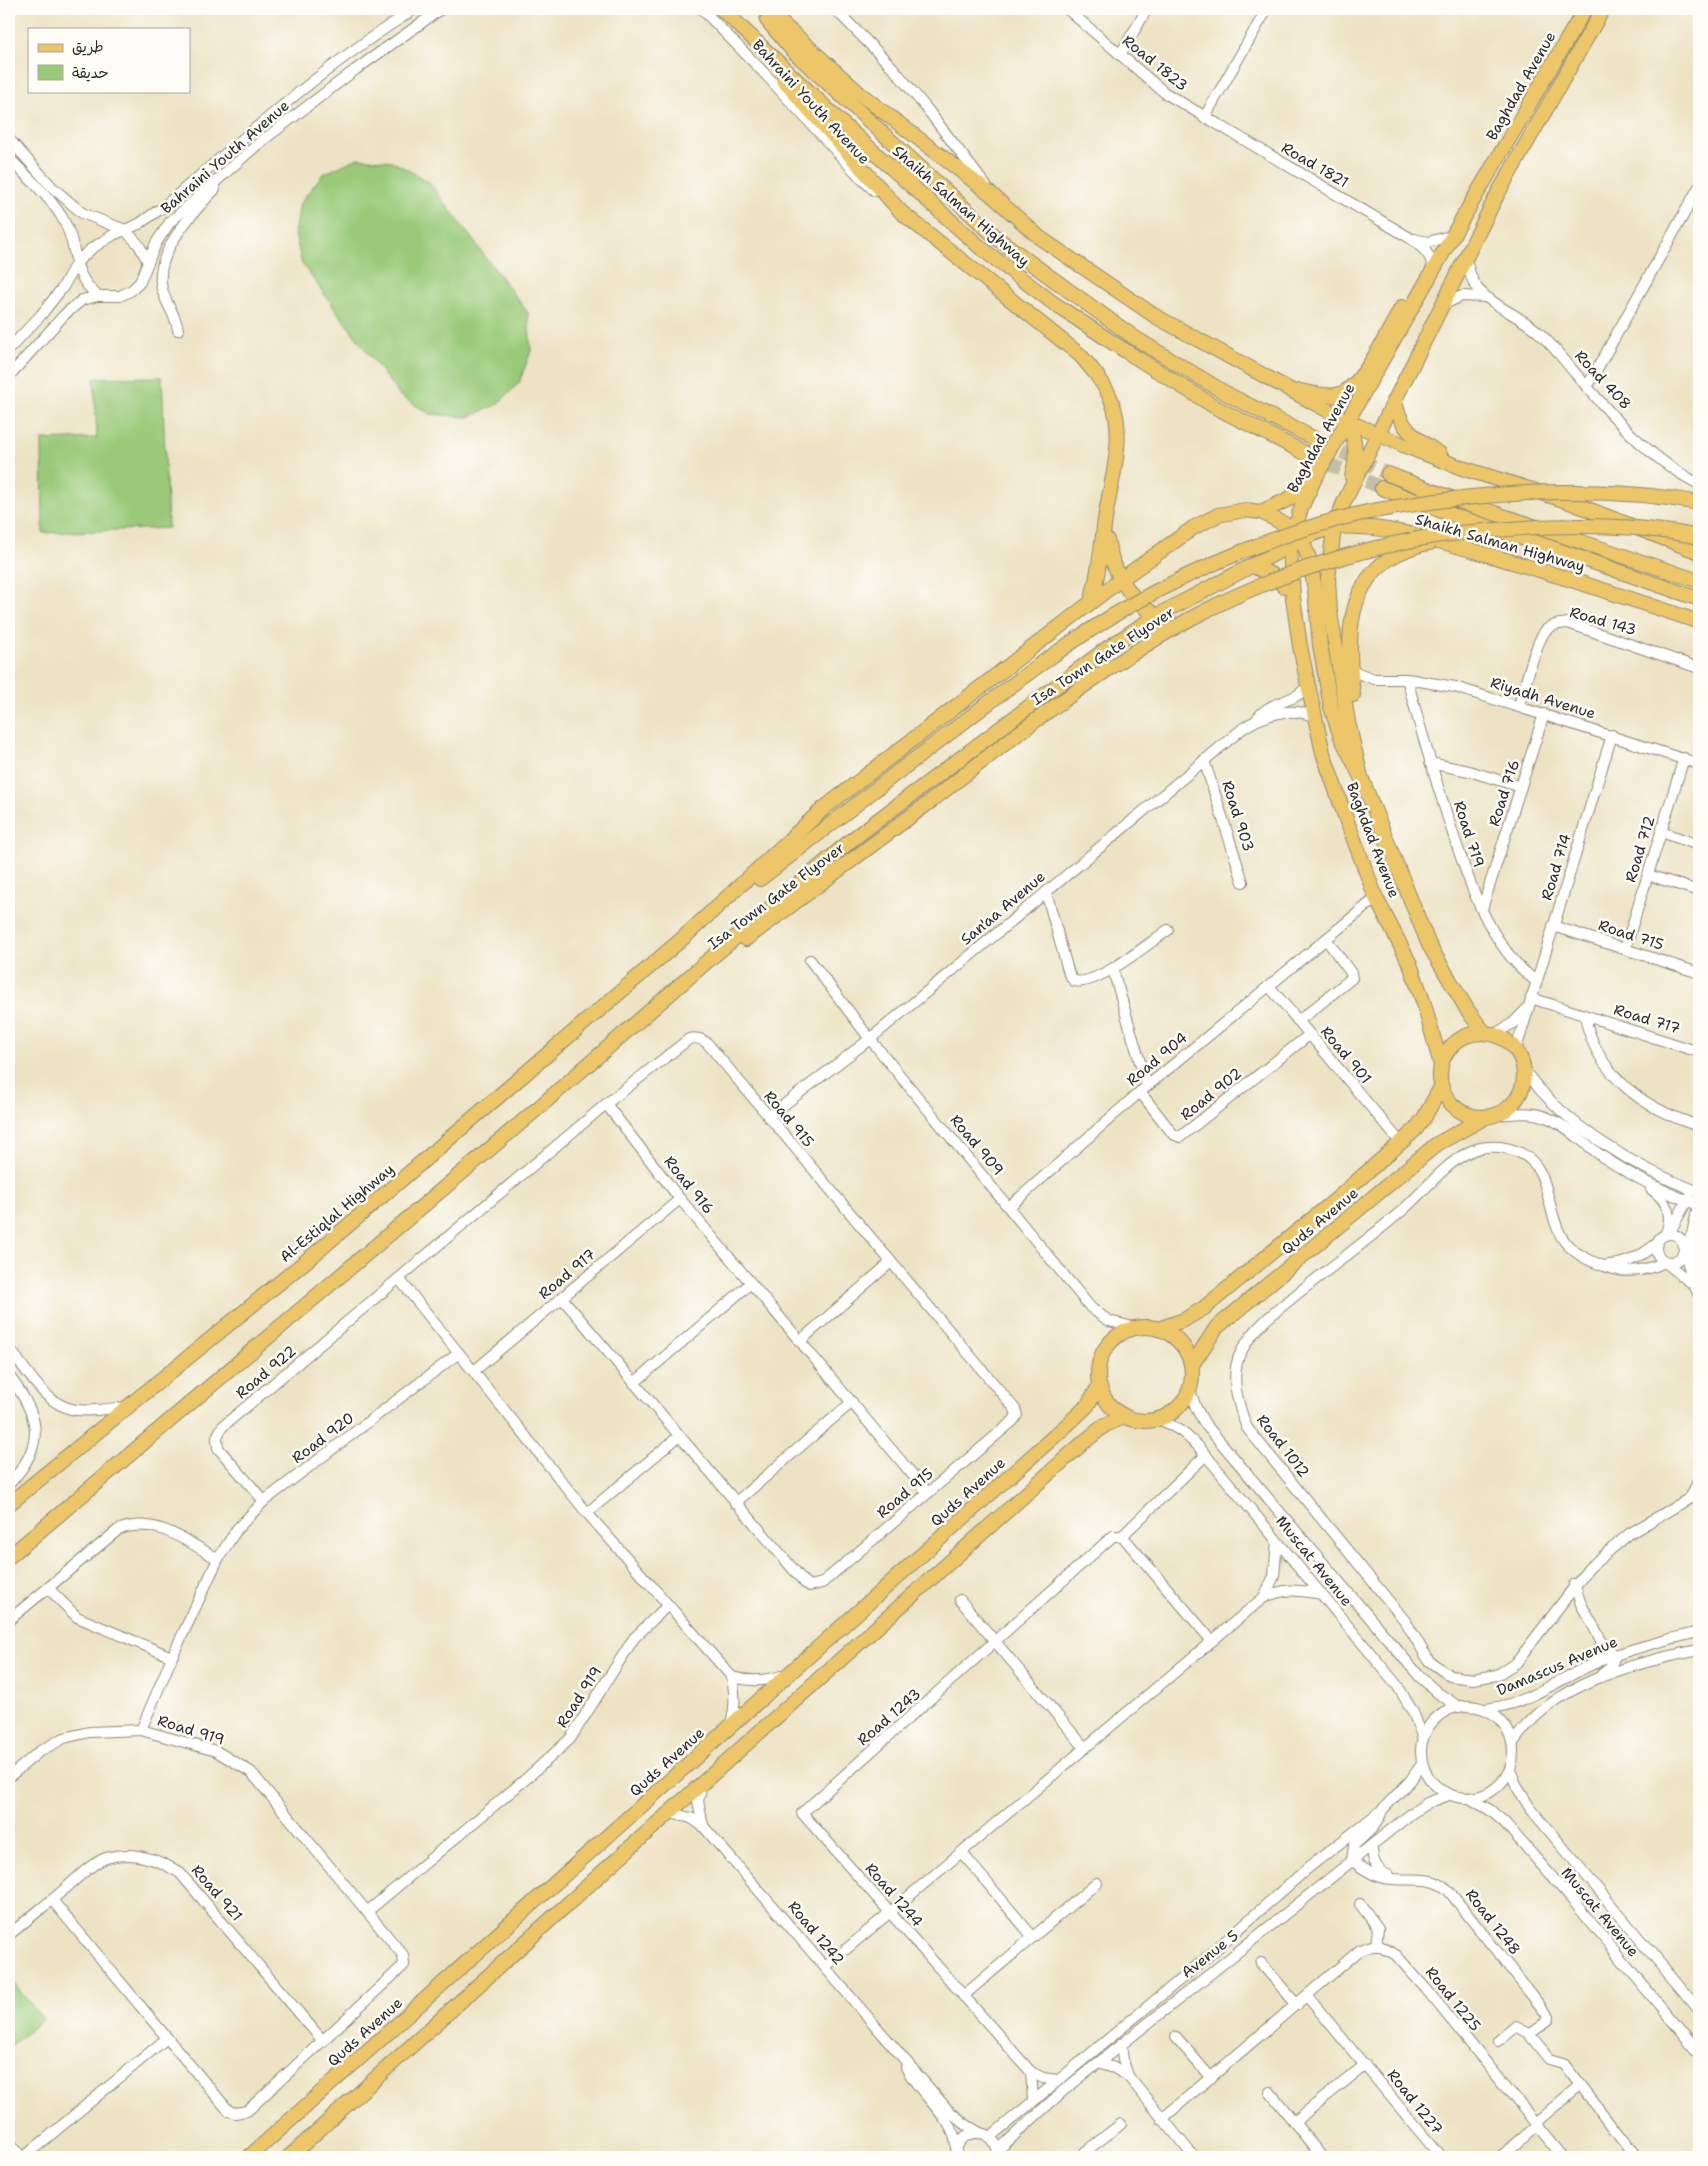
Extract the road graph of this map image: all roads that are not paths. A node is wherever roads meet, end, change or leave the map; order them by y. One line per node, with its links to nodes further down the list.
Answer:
1 (415, 9): 22 (street, Bahraini Youth Avenue)
2 (441, 9): 17 (street, Bahraini Youth Avenue)
3 (702, 9): 21 (street, Bahraini Youth Avenue)
4 (722, 9): 13 (main road, Shaikh Salman Highway)
5 (758, 9): 40 (main road, Shaikh Salman Highway)
6 (766, 9): 20 (main road)
7 (834, 9): 20 (street)
8 (1067, 9): 14 (street, Road 1823)
9 (1147, 9): 14 (street)
10 (1267, 9): 15 (street)
11 (1585, 9): 23 (main road, Baghdad Avenue)
12 (1603, 9): 25 (main road, Baghdad Avenue)
13 (750, 37): 21 (main road); 41 (main road, Shaikh Salman Highway)
14 (1120, 54): 15 (street, Road 1823)
15 (1204, 118): 24 (street, Road 1821)
16 (9, 139): 22 (street)
17 (258, 144): 26 (street, Bahraini Youth Avenue); 32 (street)
18 (9, 158): 27 (street)
19 (1699, 187): 35 (street)
20 (992, 195): 36 (main road)
21 (901, 212): 50 (main road)
22 (125, 230): 26 (street); 27 (street, Bahraini Youth Avenue)
23 (1454, 235): 24 (street, Road 1821); 28 (main road, Baghdad Avenue)
24 (1410, 238): 28 (street, Road 1821)
25 (1466, 258): 30 (street, Road 408); 31 (main road, Baghdad Avenue)
26 (148, 262): 29 (street, Bahraini Youth Avenue)
27 (76, 263): 29 (street); 33 (street, Bahraini Youth Avenue)
28 (1432, 273): 36 (main road); 38 (main road, Baghdad Avenue)
29 (98, 296): 34 (street, Bahraini Youth Avenue)
30 (1485, 297): 31 (street, Road 408); 35 (street, Road 408)
31 (1442, 305): 37 (main road, Baghdad Avenue)
32 (178, 330)
33 (9, 349)
34 (9, 376)
35 (1587, 387): 45 (street, Road 408)
36 (1284, 388): 38 (main road)
37 (1395, 402): 39 (main road, Baghdad Avenue); 42 (main road)
38 (1355, 427): 39 (main road); 44 (main road, Baghdad Avenue); 47 (main road)
39 (1379, 435): 42 (main road); 47 (main road, Baghdad Avenue)
40 (1319, 441)
41 (1309, 456)
42 (1462, 468): 55 (main road)
43 (1388, 474): 58 (main road, Shaikh Salman Highway)
44 (1315, 478): 49 (main road); 53 (main road, Baghdad Avenue)
45 (1699, 484)
46 (1382, 488): 60 (main road, Shaikh Salman Highway)
47 (1344, 502): 51 (main road, Baghdad Avenue)
48 (1699, 504): 92 (main road, Isa Town Gate Flyover, bridge)
49 (1261, 512): 53 (main road); 57 (main road)
50 (1104, 527): 57 (main road); 61 (main road)
51 (1334, 527): 53 (main road, Shaikh Salman Highway); 54 (main road, Shaikh Salman Highway); 79 (main road, Baghdad Avenue)
52 (1699, 537): 101 (main road, Isa Town Gate Flyover, bridge)
53 (1295, 538): 56 (main road, Shaikh Salman Highway); 59 (main road, Baghdad Avenue); 79 (main road)
54 (1449, 543): 63 (main road, Shaikh Salman Highway); 65 (main road)
55 (1699, 552)
56 (1253, 566): 59 (main road); 62 (main road, Shaikh Salman Highway)
57 (1120, 580): 61 (main road); 62 (main road)
58 (1699, 581)
59 (1293, 598): 68 (main road, Baghdad Avenue)
60 (1699, 599)
61 (1091, 602): 92 (main road)
62 (1156, 616): 101 (main road, Shaikh Salman Highway)
63 (1699, 622)
64 (1699, 668): 70 (street, Road 143)
65 (1350, 670): 66 (street, Riyadh Avenue); 69 (main road)
66 (1374, 679): 67 (street, Riyadh Avenue); 69 (street, Riyadh Avenue)
67 (1407, 679): 70 (street, Riyadh Avenue); 77 (street, Road 719)
68 (1308, 684): 72 (main road, Baghdad Avenue); 73 (street, San'aa Avenue)
69 (1352, 691): 79 (main road)
70 (1519, 705): 71 (street, Riyadh Avenue)
71 (1544, 714): 74 (street, Riyadh Avenue); 80 (street, Road 716)
72 (1315, 717): 73 (street, San'aa Avenue); 87 (main road, Baghdad Avenue)
73 (1257, 720): 76 (street, San'aa Avenue)
74 (1612, 735): 75 (street, Riyadh Avenue); 89 (street, Road 714)
75 (1684, 758): 78 (street, Riyadh Avenue); 81 (street, Road 712)
76 (1204, 760): 84 (street, Road 903); 86 (street, San'aa Avenue)
77 (1430, 763): 80 (street); 88 (street, Road 719)
78 (1699, 764)
79 (1361, 777): 103 (main road, Baghdad Avenue)
80 (1521, 787): 88 (street, Road 716)
81 (1661, 832): 82 (street); 83 (street, Road 712)
82 (1699, 845)
83 (1648, 875): 85 (street); 93 (street, Road 712)
84 (1243, 882)
85 (1699, 891)
86 (1046, 892): 95 (street); 105 (street, San'aa Avenue)
87 (1376, 898): 91 (street, Road 904); 108 (main road, Baghdad Avenue)
88 (1482, 909): 97 (street, Road 719)
89 (1553, 926): 93 (street, Road 715); 97 (street, Road 714)
90 (1168, 930): 95 (street)
91 (1326, 939): 98 (street, Road 904); 102 (street)
92 (682, 940): 148 (main road, Al-Estiqlal Highway)
93 (1625, 949): 96 (street, Road 715)
94 (810, 960): 105 (street, Road 909)
95 (1113, 970): 111 (street)
96 (1699, 973)
97 (1536, 981): 99 (street, Road 714)
98 (1269, 986): 102 (street, Road 901); 111 (street, Road 904)
99 (1530, 1003): 100 (street, Road 717); 103 (street, Road 714); 106 (street, Road 714)
100 (1585, 1016): 107 (street, Road 717); 115 (street)
101 (640, 1019): 162 (main road)
102 (1297, 1020): 104 (street, Road 901)
103 (1489, 1033): 106 (main road); 108 (main road)
104 (1309, 1035): 111 (street, Road 902); 116 (street, Road 901)
105 (870, 1039): 114 (street, San'aa Avenue); 123 (street, Road 909)
106 (1516, 1049): 109 (main road)
107 (1699, 1052)
108 (1441, 1064): 110 (main road)
109 (1524, 1070): 113 (main road); 118 (street)
110 (1441, 1087): 113 (main road); 116 (main road, Quds Avenue)
111 (1144, 1089): 123 (street, Road 904)
112 (606, 1104): 114 (street, Road 915); 119 (street, Road 916); 131 (street, Road 915)
113 (1490, 1116): 117 (street); 141 (main road, Quds Avenue)
114 (768, 1117): 128 (street, Road 915)
115 (1699, 1126)
116 (1401, 1144): 137 (main road, Quds Avenue)
117 (1623, 1170): 121 (street); 125 (street)
118 (1697, 1191): 121 (street)
119 (680, 1199): 133 (street, Road 916); 135 (street, Road 917)
120 (1699, 1200): 122 (street)
121 (1687, 1201): 122 (street); 125 (street)
122 (1699, 1205): 124 (street)
123 (1009, 1207): 136 (street, Road 909)
124 (1697, 1233): 127 (street); 132 (street)
125 (1667, 1235): 126 (street); 127 (street)
126 (1657, 1242): 129 (street); 130 (street)
127 (1684, 1248): 129 (street); 132 (street)
128 (891, 1262): 138 (street); 155 (street, Road 915)
129 (1665, 1262): 130 (street, Road 1012); 132 (street)
130 (1599, 1265): 168 (street, Road 1012)
131 (400, 1280): 140 (street); 156 (street, Road 922)
132 (1692, 1280): 134 (street)
133 (751, 1283): 138 (street, Road 916); 144 (street)
134 (1699, 1295)
135 (562, 1298): 142 (street, Road 917); 144 (street, Road 915)
136 (1137, 1328): 137 (main road); 145 (main road)
137 (1158, 1328): 141 (main road)
138 (800, 1341): 147 (street, Road 916)
139 (9, 1348): 148 (street)
140 (459, 1353): 142 (street); 156 (street, Road 920)
141 (1192, 1365): 146 (main road)
142 (474, 1371): 159 (street)
143 (9, 1376): 154 (street)
144 (634, 1383): 151 (street, Road 915)
145 (1099, 1386): 149 (main road); 181 (main road, Quds Avenue)
146 (1190, 1390): 150 (main road); 184 (street, Muscat Avenue)
147 (852, 1402): 155 (street, Road 916); 157 (street)
148 (127, 1407): 158 (main road, Al-Estiqlal Highway)
149 (1124, 1417): 150 (main road); 194 (main road)
150 (1160, 1419): 152 (street, Muscat Avenue)
151 (679, 1436): 157 (street, Road 915); 159 (street)
152 (1206, 1454): 160 (street, Road 1243); 161 (street, Muscat Avenue)
153 (1699, 1480): 164 (street, Road 1012)
154 (9, 1484)
155 (928, 1493): 157 (street, Road 915)
156 (264, 1501): 163 (street, Road 920)
157 (735, 1503)
158 (9, 1504)
159 (587, 1513): 171 (street)
160 (1121, 1537): 174 (street); 176 (street, Road 1243)
161 (1277, 1541): 166 (street, Muscat Avenue); 167 (street)
162 (9, 1557)
163 (218, 1559): 165 (street); 179 (street, Road 920)
164 (1574, 1584): 168 (street, Road 1012); 170 (street)
165 (48, 1588): 172 (street); 179 (street)
166 (1320, 1594): 167 (street); 188 (street, Muscat Avenue)
167 (1264, 1598): 174 (street)
168 (1564, 1598): 170 (street)
169 (960, 1600): 176 (street)
170 (1581, 1604): 175 (street)
171 (667, 1606): 182 (street); 208 (street, Road 919)
172 (9, 1620)
173 (1699, 1632): 178 (street, Damascus Avenue)
174 (1212, 1642): 190 (street)
175 (1602, 1642): 178 (street); 180 (street)
176 (995, 1643): 190 (street); 199 (street, Road 1243)
177 (1699, 1650): 183 (street, Damascus Avenue)
178 (1615, 1656): 180 (street, Damascus Avenue); 183 (street)
179 (172, 1657): 187 (street, Road 920)
180 (1597, 1663): 185 (street, Damascus Avenue)
181 (790, 1672): 182 (street); 186 (main road, Quds Avenue)
182 (732, 1677): 186 (street)
183 (1596, 1680): 189 (street, Damascus Avenue)
184 (1458, 1707): 185 (street); 188 (street)
185 (1485, 1709): 189 (street)
186 (730, 1727): 245 (main road, Quds Avenue)
187 (141, 1730): 193 (street, Road 919); 208 (street, Road 919)
188 (1423, 1740): 191 (street)
189 (1513, 1743): 192 (street)
190 (1086, 1748): 202 (street)
191 (1422, 1764): 195 (street); 197 (street, Avenue 5)
192 (1510, 1770): 196 (street); 218 (street, Muscat Avenue)
193 (9, 1776)
194 (702, 1784): 198 (main road); 200 (street)
195 (1450, 1795): 196 (street); 201 (street, Avenue 5)
196 (1471, 1798): 225 (street, Muscat Avenue)
197 (1382, 1810): 203 (street); 232 (street, Avenue 5)
198 (670, 1813): 200 (street, Road 1242); 246 (main road)
199 (802, 1814): 209 (street, Road 1244)
200 (702, 1826): 214 (street, Road 1242)
201 (1372, 1846): 203 (street, Avenue 5); 204 (street)
202 (962, 1852): 209 (street); 211 (street)
203 (1352, 1861): 204 (street, Road 1248); 224 (street, Avenue 5)
204 (1396, 1878): 219 (street, Road 1248)
205 (1097, 1883): 211 (street)
206 (52, 1900): 210 (street, Road 921); 221 (street); 222 (street, Road 921)
207 (1360, 1904): 212 (street)
208 (368, 1911): 222 (street, Road 919)
209 (890, 1913): 214 (street); 215 (street, Road 1244)
210 (9, 1935)
211 (1032, 1937): 215 (street)
212 (1376, 1946): 216 (street); 239 (street, Road 1225)
213 (1261, 1963): 217 (street)
214 (825, 1967): 226 (street, Road 1242)
215 (963, 1996): 229 (street, Road 1244)
216 (1308, 1996): 217 (street); 228 (street, Road 1227)
217 (1297, 2005): 231 (street)
218 (1699, 2010)
219 (1531, 2034): 223 (street); 233 (street)
220 (1176, 2037): 231 (street)
221 (167, 2038): 222 (street); 244 (street)
222 (323, 2041)
223 (1498, 2041)
224 (1121, 2044): 227 (street, Avenue 5); 230 (street)
225 (1699, 2053)
226 (904, 2061): 240 (street, Road 1242); 242 (street, Road 1242)
227 (1098, 2063): 230 (street); 243 (street, Avenue 5)
228 (1365, 2065): 237 (street, Road 1227); 250 (street, Road 1227)
229 (1031, 2072): 232 (street); 235 (street)
230 (1128, 2076): 236 (street)
231 (1210, 2078): 236 (street)
232 (1057, 2080): 235 (street, Avenue 5)
233 (1580, 2085): 239 (street); 253 (street)
234 (1270, 2092): 237 (street)
235 (1034, 2100): 240 (street, Avenue 5)
236 (1162, 2119): 248 (street)
237 (1294, 2122): 249 (street)
238 (1121, 2124): 247 (street)
239 (1536, 2125): 251 (street); 252 (street, Road 1225)
240 (985, 2135): 242 (street, Avenue 5); 243 (street)
241 (9, 2142): 244 (street)
242 (956, 2153)
243 (998, 2154)
244 (23, 2157)
245 (249, 2157)
246 (289, 2157)
247 (1082, 2157)
248 (1194, 2157)
249 (1322, 2157)
250 (1441, 2157)
251 (1500, 2157)
252 (1563, 2157)
253 (1636, 2157)

